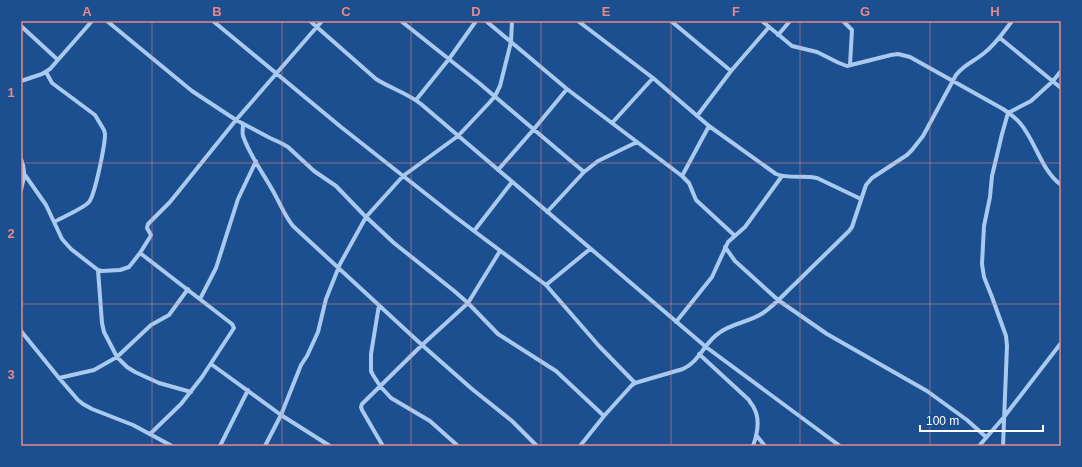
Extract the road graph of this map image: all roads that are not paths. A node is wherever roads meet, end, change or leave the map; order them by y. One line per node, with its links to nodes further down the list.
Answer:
1 (92, 21): 23 (street)
2 (107, 21): 39 (street)
3 (213, 21): 28 (street)
4 (310, 21): 17 (street)
5 (322, 21): 17 (street)
6 (401, 21): 22 (street)
7 (476, 21): 22 (street)
8 (486, 21): 21 (street)
9 (512, 21): 21 (street)
10 (671, 21): 25 (street)
11 (762, 21): 18 (street)
12 (790, 21): 19 (street)
13 (843, 21): 24 (street)
14 (1012, 21): 20 (street)
15 (582, 22): 29 (street)
16 (21, 26): 23 (street)
17 (317, 27): 28 (street); 36 (street)
18 (769, 27): 19 (street); 25 (street)
19 (778, 35): 24 (street)
20 (1000, 38): 31 (street); 32 (street)
21 (511, 42): 34 (street); 35 (street)
22 (450, 59): 35 (street); 36 (street)
23 (58, 60): 27 (street)
24 (850, 65): 31 (street)
25 (731, 71): 38 (street)
26 (1061, 71): 32 (street)
27 (46, 72): 30 (street); 60 (street)
28 (276, 74): 39 (street); 51 (street)
29 (653, 78): 38 (street); 40 (street)
30 (21, 81)
31 (953, 81): 37 (street); 57 (street)
32 (1053, 81): 33 (street); 37 (street)
33 (1061, 88)
34 (567, 89): 40 (street); 43 (street)
35 (495, 96): 43 (street); 44 (street)
36 (416, 100): 44 (street)
37 (1008, 113): 55 (street); 90 (street)
38 (697, 116): 42 (street)
39 (236, 120): 41 (street); 66 (street)
40 (612, 123): 45 (street)
41 (243, 124): 47 (street); 59 (street)
42 (709, 126): 52 (street); 53 (street)
43 (534, 129): 48 (street); 49 (street)
44 (458, 136): 48 (street); 51 (street)
45 (637, 142): 49 (street); 52 (street)
46 (21, 159): 50 (street)
47 (256, 161): 67 (street); 71 (street)
48 (498, 170): 54 (street)
49 (584, 172): 58 (street)
50 (25, 175): 56 (street); 60 (street)
51 (403, 176): 59 (street); 61 (street)
52 (682, 176): 62 (street)
53 (782, 176): 57 (street); 62 (street)
54 (512, 182): 58 (street); 61 (street)
55 (1061, 185)
56 (21, 190)
57 (861, 199): 72 (street)
58 (547, 212): 64 (street)
59 (366, 217): 67 (street); 73 (street)
60 (54, 222): 68 (street)
61 (474, 231): 65 (street)
62 (734, 235): 63 (street)
63 (725, 247): 72 (street); 75 (street)
64 (590, 249): 69 (street); 75 (street)
65 (500, 251): 69 (street); 73 (street)
66 (140, 253): 68 (street); 70 (street)
67 (339, 268): 74 (street); 88 (street)
68 (98, 270): 81 (street)
69 (546, 286): 84 (street)
70 (188, 289): 71 (street); 81 (street)
71 (200, 299): 82 (street)
72 (778, 300): 79 (street); 93 (street)
73 (468, 303): 78 (street); 89 (street)
74 (379, 305): 78 (street); 85 (street)
75 (676, 322): 79 (street)
76 (21, 331): 83 (street)
77 (1061, 343): 90 (street)
78 (422, 345): 85 (street); 100 (street)
79 (706, 347): 80 (street); 104 (street)
80 (699, 354): 84 (street); 92 (street)
81 (117, 357): 83 (street); 87 (street)
82 (211, 364): 86 (street); 87 (street)
83 (59, 378): 91 (street)
84 (635, 383): 89 (street)
85 (380, 386): 98 (street); 99 (street)
86 (248, 390): 88 (street); 95 (street)
87 (191, 392): 91 (street)
88 (281, 415): 96 (street); 97 (street)
89 (604, 416): 101 (street)
90 (1004, 417): 93 (street); 106 (street)
91 (150, 434): 94 (street)
92 (756, 435): 102 (street); 103 (street)
93 (986, 437): 105 (street)
94 (172, 446)
95 (220, 446)
96 (265, 446)
97 (330, 446)
98 (383, 446)
99 (458, 446)
100 (537, 446)
101 (580, 446)
102 (753, 446)
103 (765, 446)
104 (840, 446)
105 (979, 446)
106 (1003, 446)

